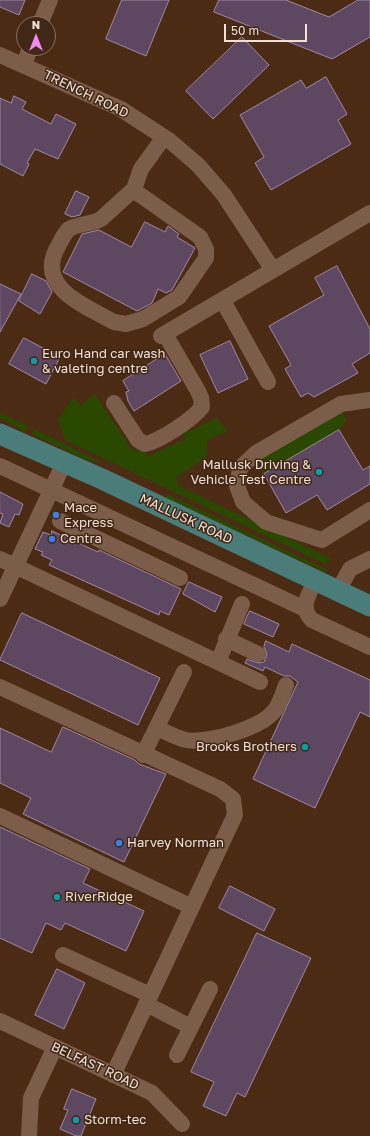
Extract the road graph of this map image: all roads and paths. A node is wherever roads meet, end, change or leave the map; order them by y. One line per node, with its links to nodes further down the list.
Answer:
1 (50, 0): 2 (street)
2 (43, 16)
3 (0, 55): 5 (street, TRENCH ROAD)
4 (27, 56): 5 (street)
5 (24, 65): 6 (street, TRENCH ROAD)
6 (164, 137): 7 (street); 9 (street, TRENCH ROAD)
7 (134, 188): 7 (street)
8 (370, 213): 9 (street)
9 (273, 270): 10 (street)
10 (223, 301): 11 (street); 13 (street)
11 (268, 382)
12 (370, 400): 18 (street)
13 (114, 403)
14 (0, 434): 15 (main road, MALLUSK ROAD)
15 (64, 463): 17 (street); 26 (main road, MALLUSK ROAD)
16 (0, 466): 17 (street)
17 (50, 490): 20 (street); 24 (street)
18 (370, 510)
19 (60, 521): 21 (street)
20 (130, 528): 21 (street); 31 (street)
21 (120, 549): 25 (street)
22 (0, 559): 24 (street)
23 (370, 559): 27 (street)
24 (14, 566): 28 (street); 35 (street)
25 (180, 578)
26 (316, 580): 27 (main road, MALLUSK ROAD); 31 (street)
27 (338, 591): 30 (main road, MALLUSK ROAD)
28 (0, 599)
29 (242, 604): 32 (street)
30 (370, 606)
31 (305, 608): 33 (street)
32 (226, 639): 34 (street); 35 (street)
33 (370, 647)
34 (258, 654)
35 (218, 662): 37 (street)
36 (184, 672): 40 (street)
37 (260, 682)
38 (286, 685): 40 (street)
39 (0, 687): 41 (street)
40 (157, 728): 41 (street)
41 (144, 755): 43 (street)
42 (0, 816): 43 (street)
43 (192, 907): 46 (street)
44 (63, 955): 46 (street)
45 (210, 989): 48 (street)
46 (148, 1000): 48 (street); 51 (street)
47 (0, 1021): 49 (street, BELFAST ROAD)
48 (191, 1027): 50 (street)
49 (56, 1047): 51 (street, BELFAST ROAD); 53 (street)
50 (177, 1055)
51 (113, 1075): 52 (street, BELFAST ROAD)
52 (182, 1124)
53 (29, 1136)

